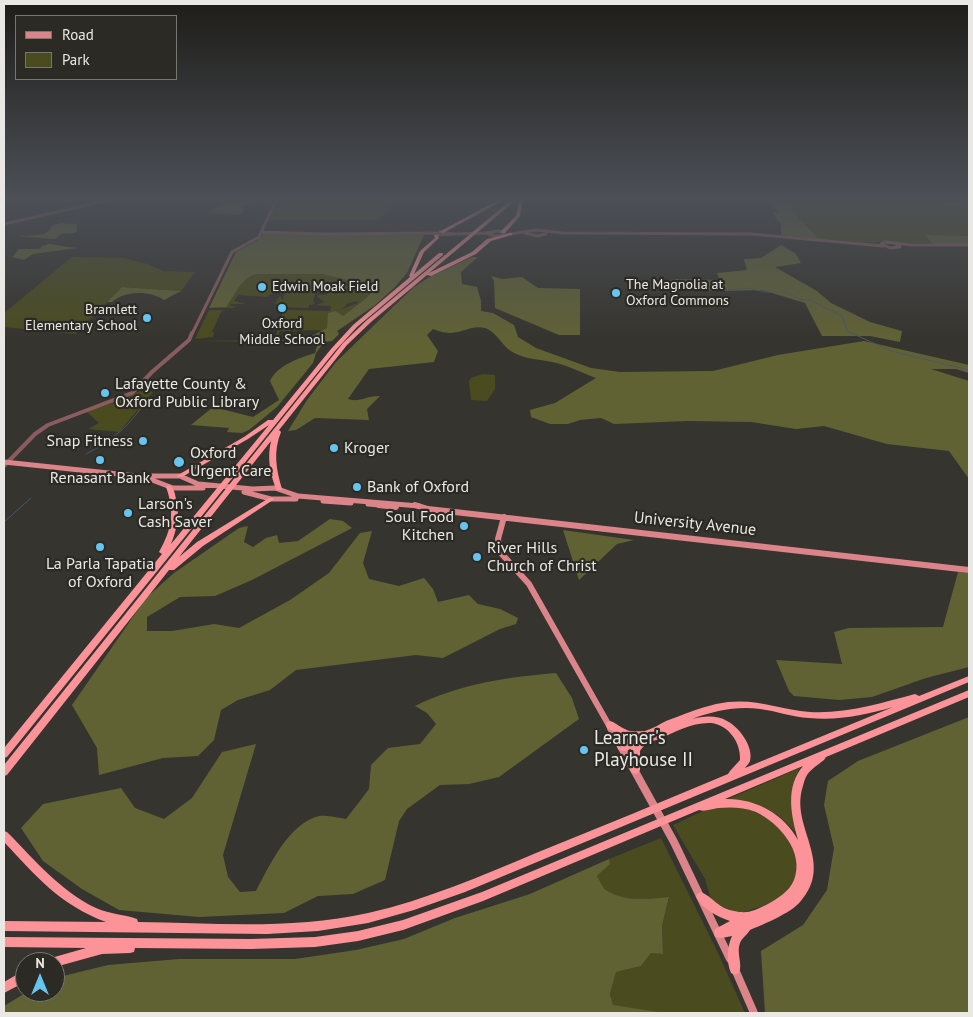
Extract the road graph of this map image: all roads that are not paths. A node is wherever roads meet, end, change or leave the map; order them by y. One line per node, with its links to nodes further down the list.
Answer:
1 (240, 247): 12 (street)
2 (425, 247): 9 (highway)
3 (449, 247): 9 (highway)
4 (457, 247): 8 (highway)
5 (480, 247): 8 (highway)
6 (889, 247): 7 (street)
7 (899, 248)
8 (411, 285): 11 (highway)
9 (403, 286): 10 (highway)
10 (283, 409): 14 (highway); 23 (highway)
11 (286, 418): 16 (highway); 25 (highway)
12 (5, 463): 13 (main road, University Avenue)
13 (80, 471): 14 (main road, University Avenue); 15 (main road, University Avenue)
14 (179, 476): 15 (main road); 16 (main road, University Avenue)
15 (168, 485): 17 (main road, University Avenue); 23 (highway)
16 (280, 490): 17 (main road); 18 (main road, University Avenue)
17 (273, 499): 18 (main road, University Avenue); 25 (highway)
18 (418, 507): 19 (main road, University Avenue)
19 (487, 516): 20 (main road, University Avenue); 22 (main road)
20 (504, 517): 21 (main road, University Avenue); 22 (main road)
21 (522, 519): 22 (main road); 24 (main road, University Avenue)
22 (500, 528): 29 (main road)
23 (153, 569): 33 (highway)
24 (969, 570)
25 (149, 590): 34 (highway)
26 (969, 679): 27 (highway)
27 (949, 688): 30 (highway); 37 (highway)
28 (969, 692): 32 (highway)
29 (610, 725): 30 (highway); 31 (main road)
30 (650, 736): 31 (highway); 35 (highway); 37 (highway)
31 (622, 747): 35 (main road)
32 (829, 751): 38 (highway); 41 (highway)
33 (4, 753)
34 (7, 768): 36 (highway)
35 (635, 770): 40 (main road)
36 (4, 776)
37 (725, 779): 43 (highway)
38 (686, 811): 41 (highway); 46 (highway)
39 (4, 835): 43 (highway)
40 (701, 897): 41 (highway); 44 (main road)
41 (750, 920): 44 (highway); 48 (highway)
42 (4, 926): 43 (highway)
43 (166, 928)
44 (719, 933): 48 (main road)
45 (4, 942): 46 (highway)
46 (164, 944): 47 (highway)
47 (65, 959)
48 (735, 969): 51 (main road)
49 (15, 982): 50 (highway)
50 (4, 988)
51 (754, 1013)

